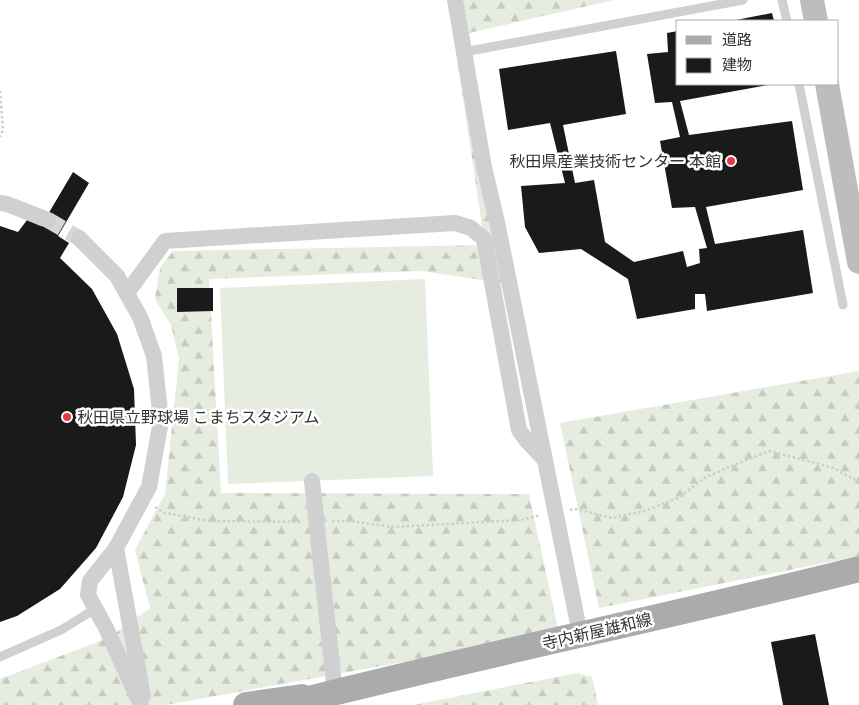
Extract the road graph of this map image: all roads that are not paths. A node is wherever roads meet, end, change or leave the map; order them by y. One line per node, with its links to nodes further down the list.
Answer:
1 (455, 0): 7 (street)
2 (743, 0): 7 (lane)
3 (782, 0): 5 (lane)
4 (812, 0): 6 (street)
5 (787, 20)
6 (816, 20)
7 (464, 52): 16 (street)
8 (799, 85): 15 (lane)
9 (827, 85): 13 (street)
10 (0, 203): 11 (street)
11 (48, 220)
12 (79, 238): 14 (street)
13 (859, 262)
14 (127, 293): 16 (street); 18 (street)
15 (843, 305)
16 (545, 460): 21 (street)
17 (312, 481): 23 (street)
18 (116, 548): 20 (street); 25 (street)
19 (859, 569): 21 (main road, 寺内新屋雄和線)
20 (95, 609): 22 (lane); 24 (street)
21 (580, 634): 23 (main road, 寺内新屋雄和線)
22 (0, 657)
23 (335, 692): 26 (main road, 寺内新屋雄和線); 27 (main road, 寺内新屋雄和線)
24 (141, 705)
25 (145, 705)
26 (246, 705)
27 (285, 705)

